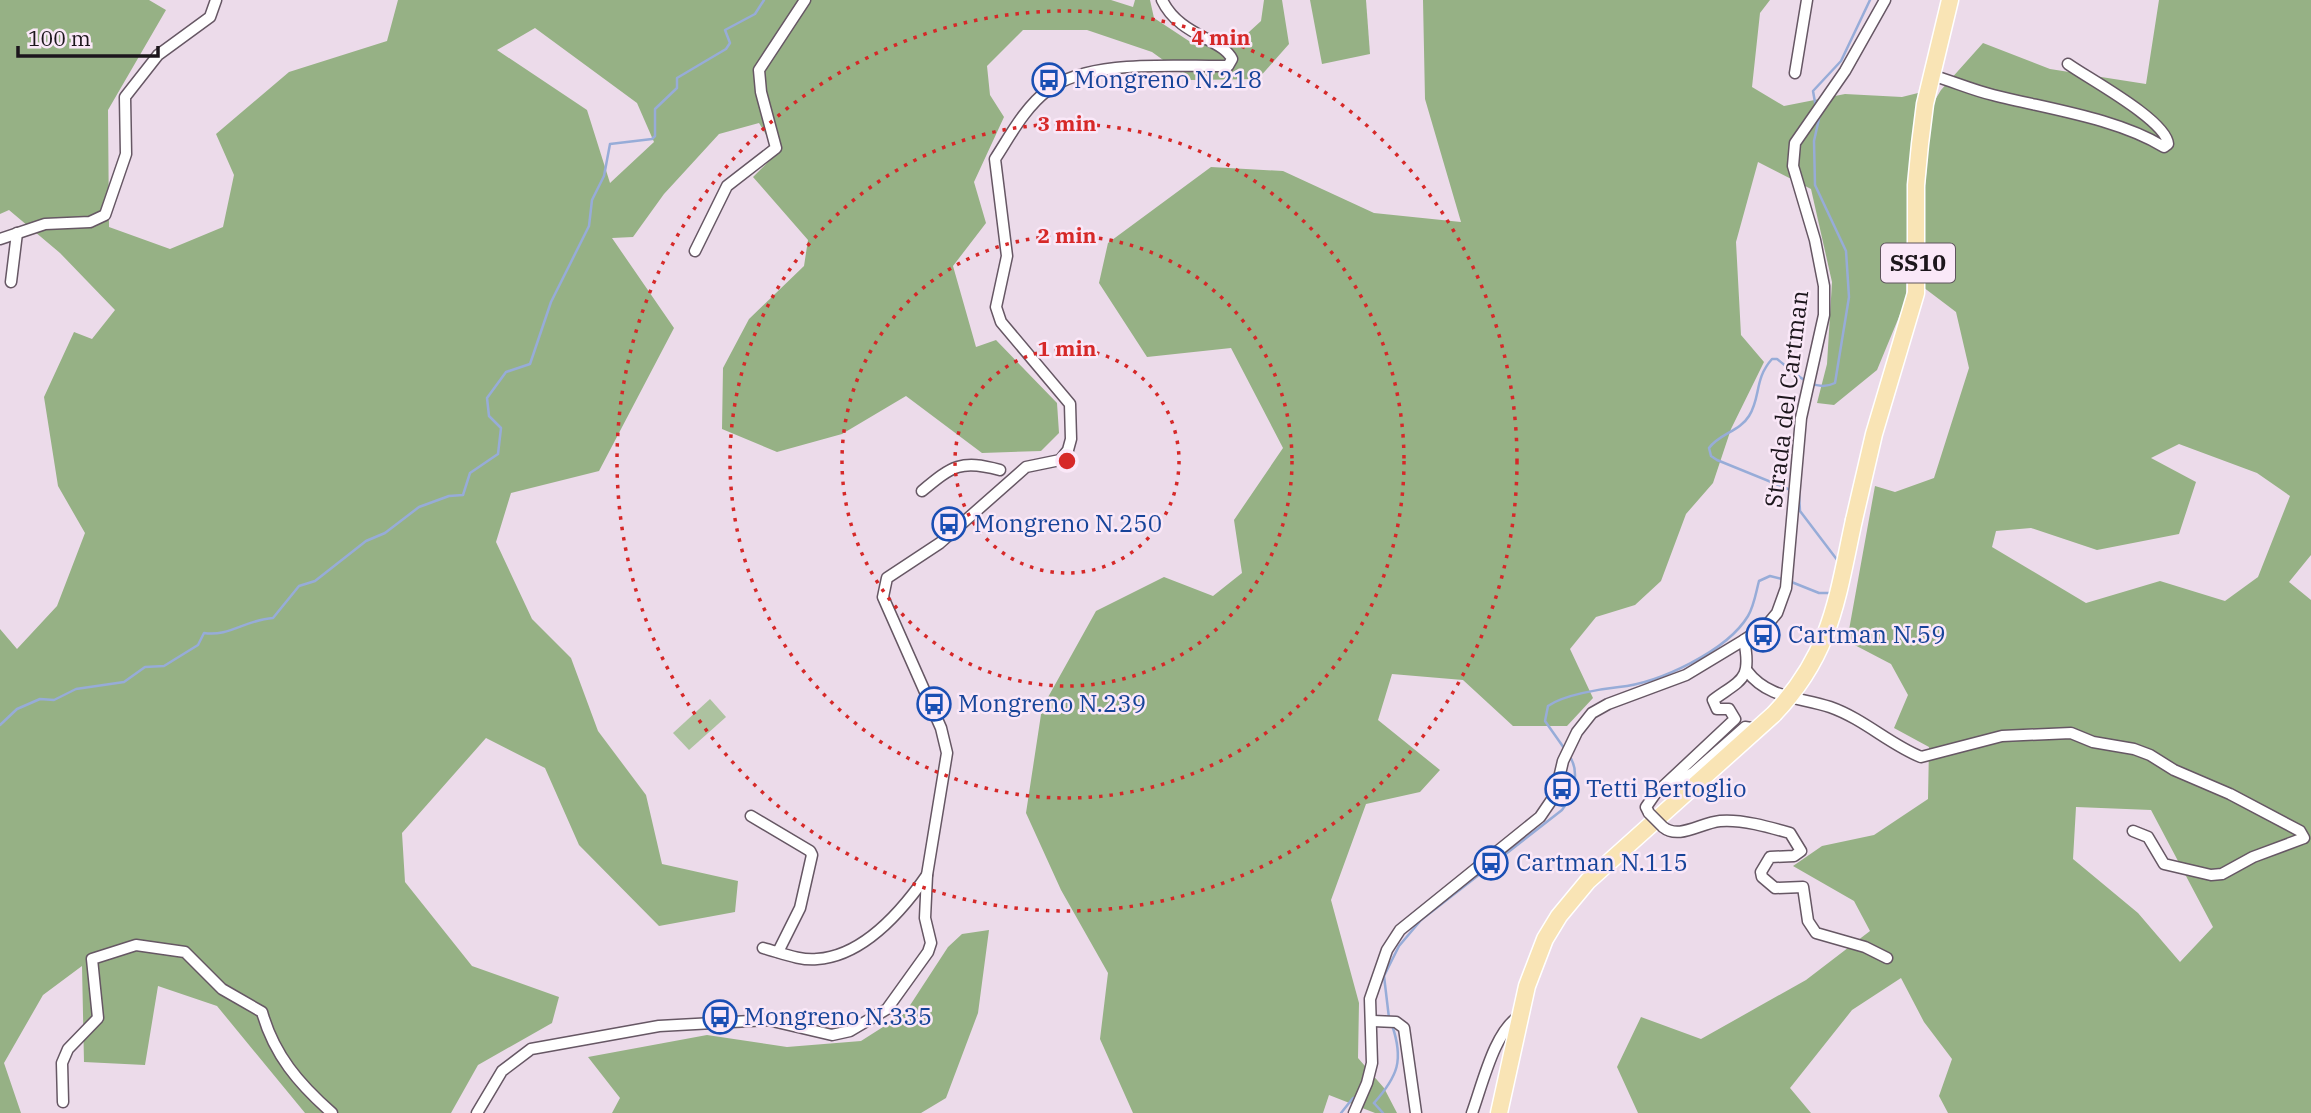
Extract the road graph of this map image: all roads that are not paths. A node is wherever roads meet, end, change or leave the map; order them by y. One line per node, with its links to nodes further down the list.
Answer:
1 (216, 0): 10 (street)
2 (805, 0): 12 (street)
3 (1162, 0): 14 (street)
4 (1807, 0): 8 (street)
5 (1885, 0): 16 (street, Strada del Cartman)
6 (1950, 0): 9 (main road, SS10)
7 (2068, 64): 9 (street)
8 (1795, 73)
9 (1931, 75): 18 (main road, SS10, bridge)
10 (17, 233): 11 (street); 13 (street)
11 (0, 239)
12 (695, 251)
13 (10, 282)
14 (1018, 474): 15 (street); 22 (street)
15 (922, 491)
16 (1744, 640): 17 (street); 27 (street, Strada del Cartman)
17 (1747, 671): 19 (street); 21 (street)
18 (1758, 729): 19 (street); 26 (main road, SS10)
19 (1655, 794): 25 (street, bridge)
20 (751, 816): 24 (street)
21 (2133, 831)
22 (927, 875): 24 (street); 31 (street)
23 (763, 948): 24 (street)
24 (778, 952)
25 (1887, 958)
26 (1520, 1016): 33 (street); 34 (main road, SS10)
27 (1373, 1021): 29 (street, Strada del Cartman); 32 (street)
28 (63, 1102): 30 (street)
29 (1355, 1110)
30 (331, 1113)
31 (477, 1113)
32 (1416, 1113)
33 (1472, 1113)
34 (1499, 1113)

